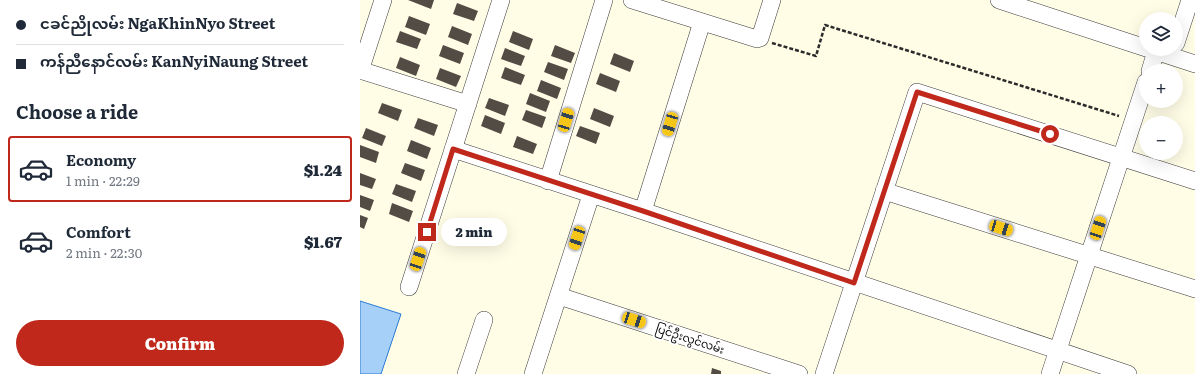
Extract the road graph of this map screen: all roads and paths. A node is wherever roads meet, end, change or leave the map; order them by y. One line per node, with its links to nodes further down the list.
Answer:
1 (383, 0): 14 (street)
2 (501, 0): 16 (street)
3 (604, 0): 20 (street)
4 (632, 0): 9 (street)
5 (772, 0): 10 (street)
6 (998, 0): 11 (street)
7 (1190, 0): 8 (street)
8 (1183, 12)
9 (702, 22): 10 (street); 24 (street)
10 (757, 39): 17 (path)
11 (1139, 42)
12 (1177, 56): 13 (street)
13 (1195, 64)
14 (360, 71): 16 (street)
15 (1139, 103): 17 (street)
16 (468, 104): 18 (street)
17 (1133, 121): 19 (street)
18 (453, 149): 20 (street); 27 (street)
19 (1121, 158): 21 (street); 22 (street); 25 (street)
20 (548, 181): 23 (street)
21 (1195, 181)
22 (884, 192): 25 (street); 26 (street)
23 (591, 195): 24 (street); 29 (street)
24 (643, 211): 26 (street)
25 (1089, 256): 28 (street); 31 (street)
26 (854, 283): 31 (street); 35 (street)
27 (409, 287)
28 (1195, 289)
29 (559, 296): 33 (street); 34 (street, ပြင်ဦးလွင်လမ်း)
30 (484, 320): 32 (street)
31 (1058, 350): 36 (street); 37 (street)
32 (466, 374)
33 (533, 374)
34 (800, 374)
35 (824, 374)
36 (1050, 374)
37 (1128, 374)

